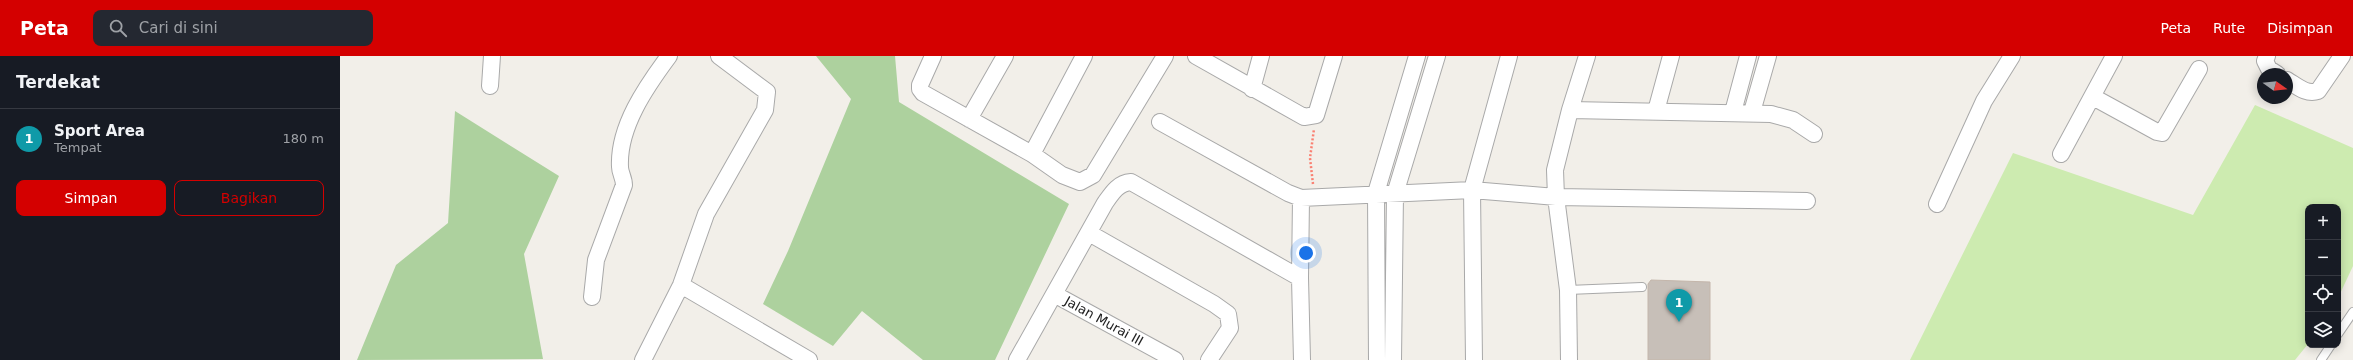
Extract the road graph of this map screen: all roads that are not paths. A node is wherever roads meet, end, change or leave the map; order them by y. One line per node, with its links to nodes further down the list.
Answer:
1 (492, 56): 25 (street)
2 (669, 56): 50 (street)
3 (719, 56): 46 (street)
4 (933, 56): 32 (street)
5 (1005, 56): 32 (street)
6 (1084, 56): 35 (street)
7 (1165, 56): 35 (street)
8 (1196, 56): 26 (street)
9 (1261, 56): 26 (street)
10 (1334, 56): 26 (street)
11 (1417, 56): 38 (street)
12 (1437, 56): 39 (street)
13 (1509, 56): 37 (street)
14 (1587, 56): 28 (street)
15 (1671, 56): 29 (street)
16 (1748, 56): 30 (street)
17 (1768, 56): 31 (street)
18 (2012, 56): 43 (street)
19 (2114, 56): 27 (street)
20 (2267, 56): 22 (street)
21 (2342, 56): 24 (street)
22 (2269, 68)
23 (2199, 69): 27 (street)
24 (2293, 84)
25 (490, 86)
26 (1252, 89)
27 (2093, 97): 36 (street)
28 (1570, 110): 29 (street); 41 (street)
29 (1656, 111): 30 (street)
30 (1733, 112): 31 (street)
31 (1752, 112): 34 (street)
32 (970, 119): 35 (street)
33 (1160, 122): 40 (street)
34 (1814, 134)
35 (1032, 154)
36 (2061, 154)
37 (1472, 190): 39 (street); 41 (street); 63 (street)
38 (1376, 193): 39 (street); 40 (street); 61 (street)
39 (1395, 194): 62 (street)
40 (1309, 198): 45 (street)
41 (1556, 198): 42 (street); 48 (street)
42 (1807, 201)
43 (1937, 204)
44 (1088, 233): 45 (street); 49 (street); 54 (street)
45 (1300, 278): 60 (street)
46 (681, 285): 56 (street); 57 (street)
47 (1642, 287): 48 (lane)
48 (1568, 290): 64 (street)
49 (1054, 294): 55 (street); 58 (street, Jalan Murai III)
50 (592, 297)
51 (2353, 312): 52 (lane)
52 (2341, 330)
53 (2329, 348): 65 (lane)
54 (1222, 352): 59 (street)
55 (1023, 358)
56 (643, 360)
57 (809, 360)
58 (1175, 360)
59 (1209, 360)
60 (1302, 360)
61 (1377, 360)
62 (1393, 360)
63 (1474, 360)
64 (1569, 360)
65 (2321, 360)

